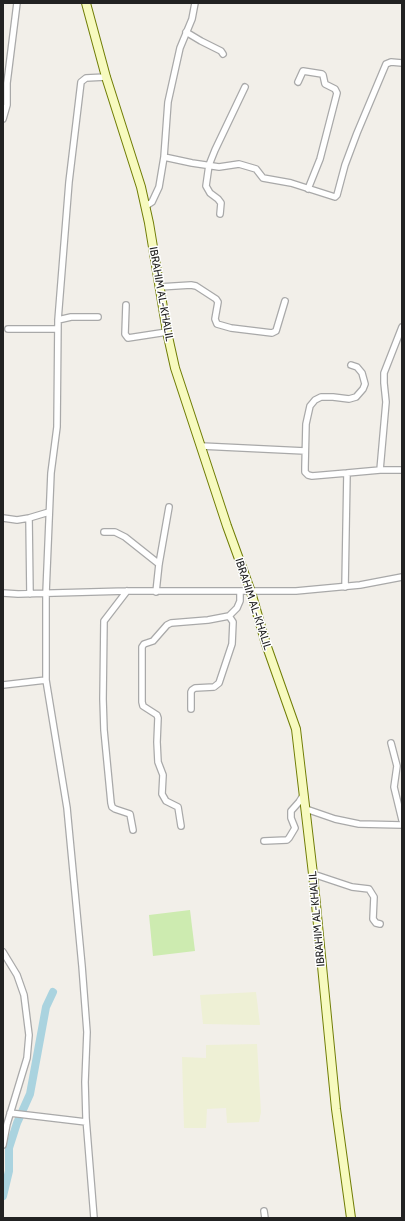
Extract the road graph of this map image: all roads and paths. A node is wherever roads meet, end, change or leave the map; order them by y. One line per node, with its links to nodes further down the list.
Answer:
1 (17, 3): 6 (street)
2 (86, 3): 9 (street, IBRAHIM AL-KHALIL)
3 (195, 3): 4 (street)
4 (186, 32): 7 (street); 13 (street)
5 (3, 48): 6 (street)
6 (11, 48): 12 (street)
7 (222, 54)
8 (402, 63): 15 (street)
9 (106, 77): 16 (street, IBRAHIM AL-KHALIL); 22 (street)
10 (298, 82): 15 (street)
11 (245, 87): 14 (street)
12 (3, 119)
13 (164, 157): 14 (street); 16 (street)
14 (209, 166): 15 (street); 17 (street)
15 (308, 189)
16 (146, 206): 18 (street, IBRAHIM AL-KHALIL)
17 (220, 214)
18 (160, 287): 19 (street); 26 (street, IBRAHIM AL-KHALIL)
19 (285, 301)
20 (126, 305): 26 (street)
21 (98, 316): 22 (street)
22 (58, 320): 25 (street)
23 (402, 328): 30 (street)
24 (8, 329): 25 (street)
25 (58, 329): 34 (street)
26 (167, 332): 28 (street, IBRAHIM AL-KHALIL)
27 (351, 365): 29 (street)
28 (201, 446): 29 (street); 44 (street, IBRAHIM AL-KHALIL)
29 (306, 451): 32 (street)
30 (380, 470): 31 (street); 32 (street)
31 (402, 470)
32 (347, 473): 40 (street)
33 (169, 507): 38 (street)
34 (49, 512): 36 (street); 47 (street)
35 (3, 518): 36 (street)
36 (29, 518): 46 (street)
37 (104, 532): 38 (street)
38 (159, 564): 42 (street)
39 (402, 577): 40 (street)
40 (345, 587): 44 (street)
41 (127, 591): 42 (street); 47 (street); 58 (street)
42 (156, 592): 43 (street)
43 (240, 592): 44 (street); 48 (street)
44 (251, 592): 53 (street, IBRAHIM AL-KHALIL)
45 (3, 593): 46 (street)
46 (30, 594): 47 (street)
47 (46, 594): 49 (street)
48 (229, 616): 51 (street); 57 (street)
49 (46, 680): 50 (street); 64 (street)
50 (3, 685)
51 (191, 709)
52 (391, 743): 55 (street)
53 (304, 793): 54 (street, IBRAHIM AL-KHALIL); 59 (street)
54 (306, 809): 56 (street); 60 (street, IBRAHIM AL-KHALIL)
55 (402, 820)
56 (402, 825)
57 (181, 826)
58 (133, 830)
59 (264, 841)
60 (313, 874): 61 (street); 69 (street, IBRAHIM AL-KHALIL)
61 (380, 924)
62 (3, 952): 63 (street)
63 (10, 1113): 64 (street); 65 (street)
64 (86, 1122): 67 (street)
65 (3, 1145)
66 (264, 1211): 68 (street)
67 (94, 1218)
68 (265, 1218)
69 (351, 1218)

